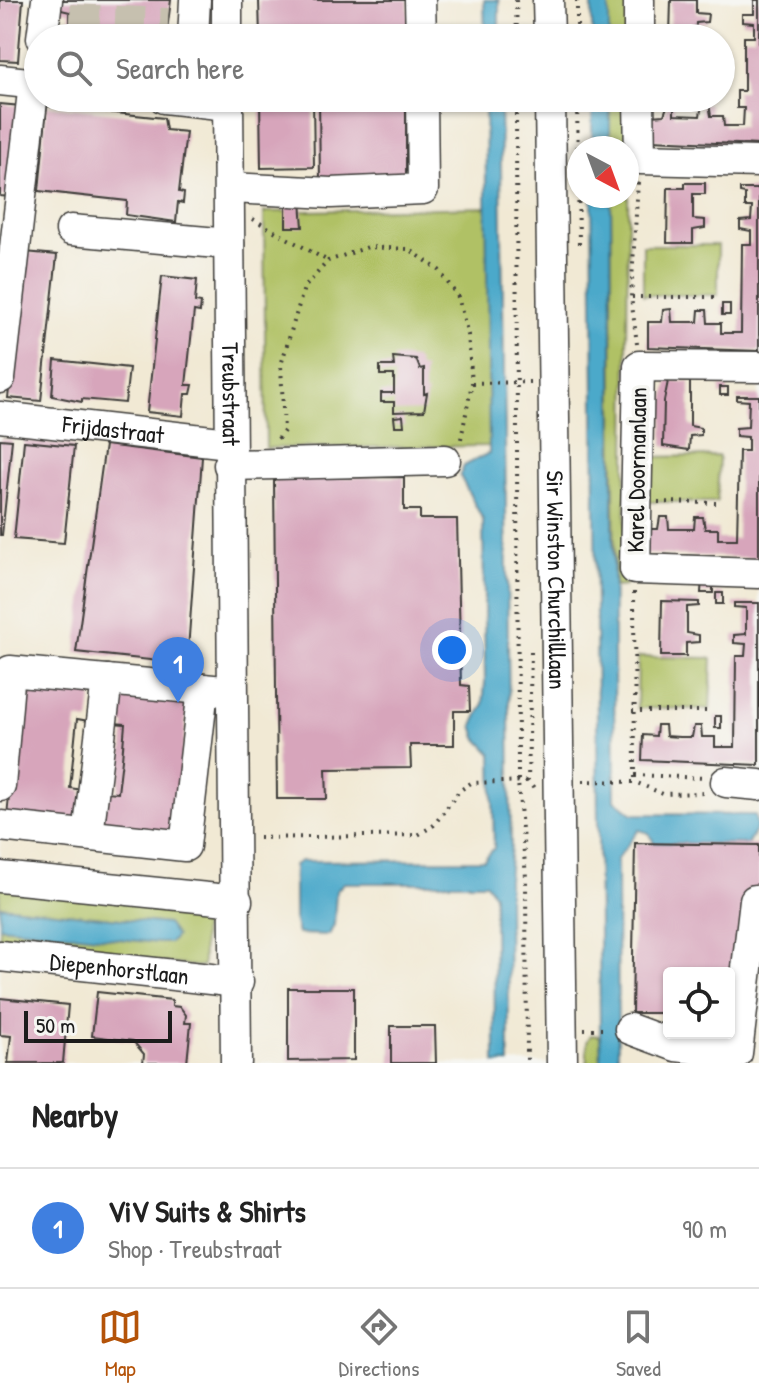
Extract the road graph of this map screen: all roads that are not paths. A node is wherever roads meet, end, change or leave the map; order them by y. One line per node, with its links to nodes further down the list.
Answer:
1 (227, 0): 5 (street)
2 (420, 0): 6 (street)
3 (548, 0): 7 (street)
4 (639, 0): 8 (street)
5 (227, 24)
6 (421, 24)
7 (549, 24)
8 (639, 24)
9 (0, 80): 10 (street)
10 (24, 83)
11 (31, 112): 18 (street)
12 (228, 112): 17 (street, Treubstraat)
13 (422, 112): 17 (street)
14 (550, 112): 42 (street, Sir Winston Churchilllaan)
15 (639, 112): 16 (street)
16 (759, 162)
17 (230, 215): 19 (street); 24 (street, Treubstraat)
18 (9, 225): 20 (street)
19 (71, 230)
20 (6, 277): 22 (street)
21 (759, 367): 26 (street, Karel Doormanlaan)
22 (0, 378)
23 (0, 417): 24 (street, Frijdastraat)
24 (229, 454): 25 (street, Frijdastraat); 29 (street, Treubstraat)
25 (445, 460)
26 (759, 573)
27 (107, 680): 28 (street); 32 (street); 34 (street)
28 (203, 689): 29 (street); 34 (street)
29 (234, 692): 36 (street, Treubstraat)
30 (726, 782): 31 (street)
31 (759, 785)
32 (0, 786)
33 (0, 826): 34 (street)
34 (88, 835)
35 (0, 877): 36 (street)
36 (237, 901): 39 (street, Treubstraat)
37 (759, 901): 40 (street)
38 (0, 956): 39 (street, Diepenhorstlaan)
39 (238, 982): 41 (street, Treubstraat)
40 (630, 1029)
41 (236, 1063)
42 (562, 1063)

